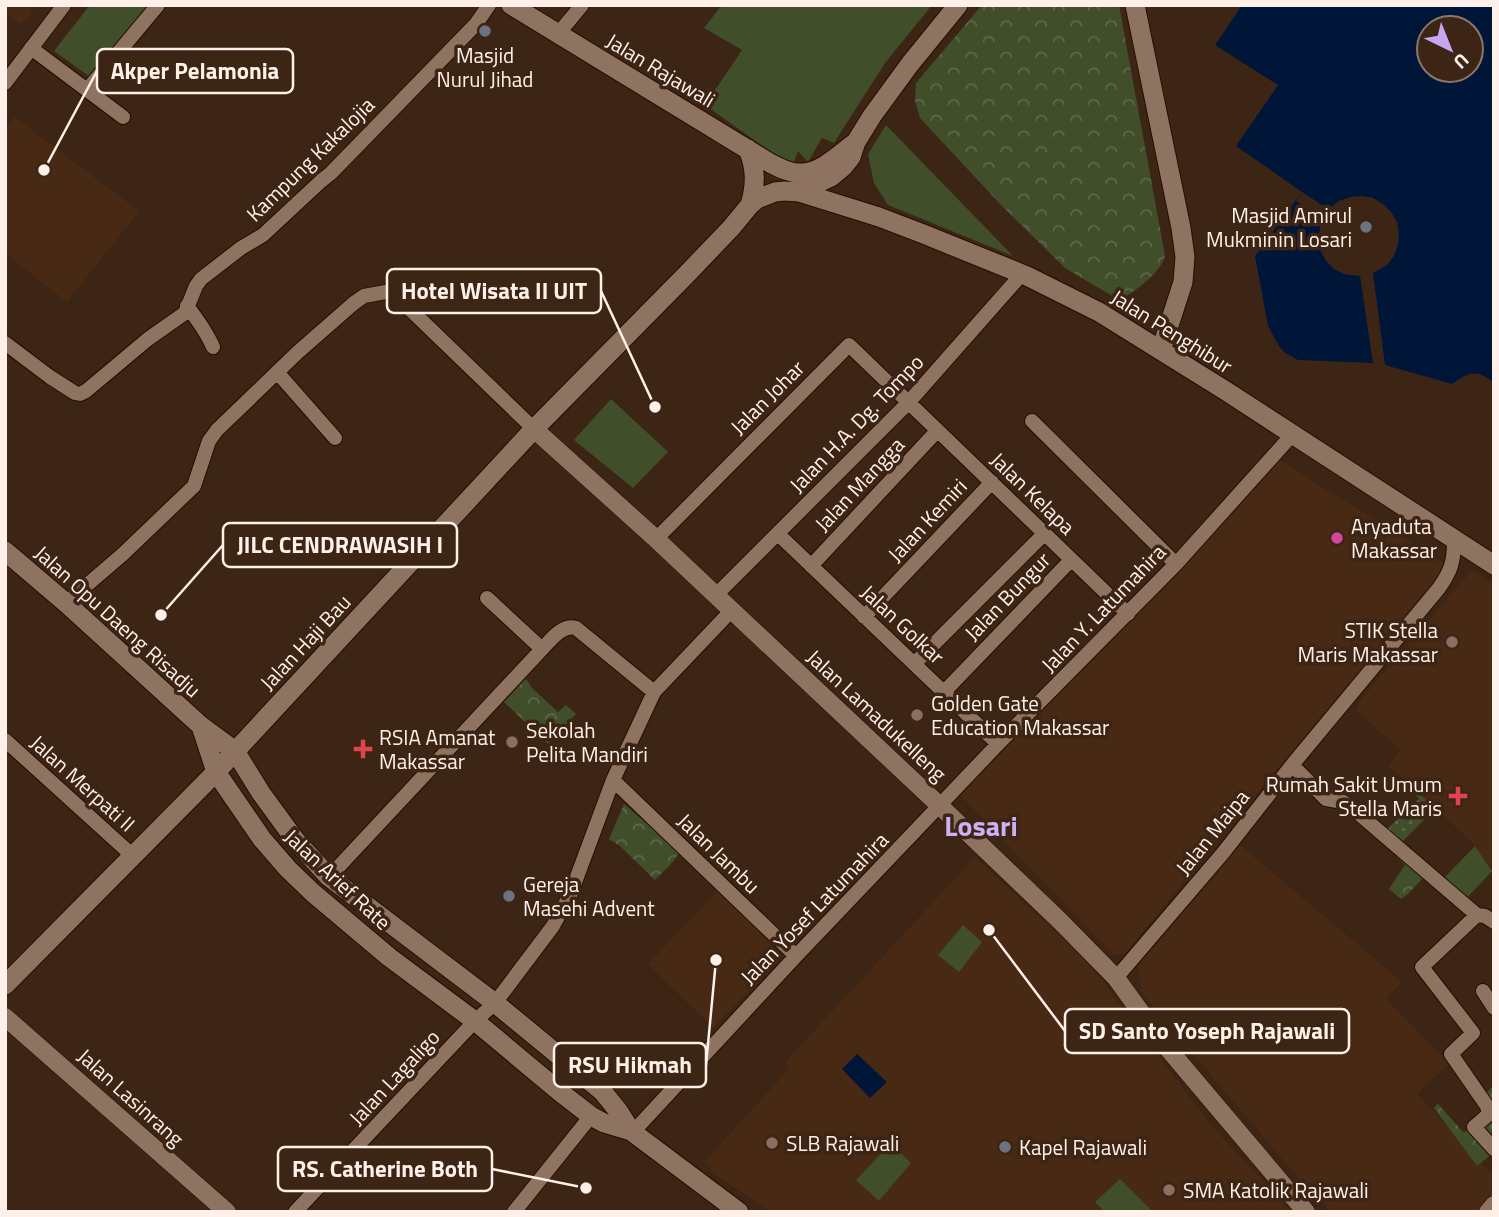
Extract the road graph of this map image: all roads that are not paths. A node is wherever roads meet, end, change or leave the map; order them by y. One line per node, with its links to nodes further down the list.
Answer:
1 (64, 5): 9 (street)
2 (158, 5): 11 (street)
3 (489, 5): 18 (street, Kampung Kakalojia)
4 (582, 5): 8 (street)
5 (958, 5): 13 (main road)
6 (1135, 5): 21 (main road)
7 (521, 8): 8 (main road, Jalan Rajawali)
8 (558, 34): 14 (main road, Jalan Rajawali)
9 (31, 48): 10 (street); 11 (street)
10 (5, 83)
11 (87, 90): 12 (street)
12 (123, 117)
13 (856, 142): 14 (main road, Jalan Rajawali); 15 (main road)
14 (748, 149): 16 (main road)
15 (799, 192): 16 (main road, Jalan Haji Bau); 17 (main road, Jalan Penghibur)
16 (750, 205): 25 (main road, Jalan Haji Bau)
17 (1021, 274): 21 (main road, Jalan Penghibur); 23 (street, Jalan H.A. Dg. Tompo)
18 (187, 306): 19 (street, Kampung Kakalojia); 20 (street)
19 (5, 343)
20 (213, 347)
21 (1161, 350): 27 (main road, Jalan Penghibur)
22 (277, 372): 25 (street); 28 (street); 41 (street)
23 (908, 403): 26 (street, Jalan Kelapa); 30 (street, Jalan H.A. Dg. Tompo); 32 (street, Jalan Johar)
24 (1032, 421): 36 (street)
25 (534, 429): 32 (street, Jalan Lamadukelleng); 52 (main road, Jalan Haji Bau)
26 (937, 431): 29 (street, Jalan Kelapa); 38 (street, Jalan Mangga)
27 (1293, 435): 33 (main road, Jalan Penghibur); 36 (street, Jalan Y. Latumahira)
28 (335, 438)
29 (992, 482): 31 (street, Jalan Kelapa); 44 (street, Jalan Kemiri)
30 (778, 534): 38 (street, Jalan Golkar); 39 (street, Jalan H.A. Dg. Tompo)
31 (1044, 534): 35 (street, Jalan Kelapa); 46 (street)
32 (656, 539): 39 (street, Jalan Lamadukelleng)
33 (1454, 540): 37 (main road, Jalan Penghibur); 53 (street, Jalan Maipa)
34 (5, 551): 41 (main road, Jalan Opu Daeng Risadju)
35 (1071, 560): 43 (street, Jalan Kelapa); 48 (street, Jalan Bungur)
36 (1176, 564): 43 (street, Jalan Y. Latumahira)
37 (1494, 565)
38 (811, 566): 44 (street, Jalan Golkar)
39 (715, 596): 42 (street, Jalan Lamadukelleng)
40 (486, 598): 45 (street)
41 (66, 603): 49 (main road, Jalan Opu Daeng Risadju)
42 (731, 611): 47 (street, Jalan Lagaligo); 56 (street, Jalan Lamadukelleng)
43 (1128, 614): 51 (street, Jalan Y. Latumahira)
44 (864, 617): 46 (street, Jalan Golkar)
45 (542, 649): 47 (street); 58 (street)
46 (915, 663): 48 (street, Jalan Golkar)
47 (654, 692): 55 (street, Jalan Lagaligo)
48 (944, 692): 51 (street, Jalan Golkar)
49 (201, 726): 52 (main road, Jalan Arief Rate); 54 (main road, Jalan Arief Rate)
50 (5, 740): 57 (street, Jalan Merpati II)
51 (999, 744): 56 (street, Jalan Y. Latumahira)
52 (235, 751): 54 (main road, Jalan Haji Bau); 58 (main road, Jalan Arief Rate)
53 (1292, 765): 59 (street); 62 (street, Jalan Maipa)
54 (216, 772): 57 (main road, Jalan Haji Bau); 68 (main road, Jalan Arief Rate)
55 (613, 780): 61 (street, Jalan Jambu); 65 (street, Jalan Lagaligo)
56 (940, 806): 61 (street, Jalan Yosef Latumahira); 62 (street, Jalan Lamadukelleng)
57 (133, 856): 63 (main road, Jalan Haji Bau)
58 (329, 877): 65 (main road, Jalan Arief Rate)
59 (1476, 915): 60 (street); 71 (street)
60 (1494, 922)
61 (796, 956): 70 (street, Jalan Yosef Latumahira)
62 (1115, 978): 73 (street, Jalan Lamadukelleng)
63 (5, 985)
64 (1483, 991): 66 (street)
65 (495, 1003): 68 (street, Jalan Lagaligo); 70 (main road, Jalan Arief Rate)
66 (1494, 1008)
67 (5, 1017): 74 (street, Jalan Lasinrang)
68 (475, 1021): 69 (main road, Jalan Arief Rate); 75 (street, Jalan Lagaligo)
69 (591, 1116): 70 (main road, Jalan Arief Rate); 76 (street)
70 (632, 1132): 77 (main road, Jalan Arief Rate)
71 (1494, 1149)
72 (1494, 1205): 78 (street)
73 (1301, 1209)
74 (227, 1212)
75 (295, 1212)
76 (514, 1212)
77 (739, 1212)
78 (1488, 1212)

